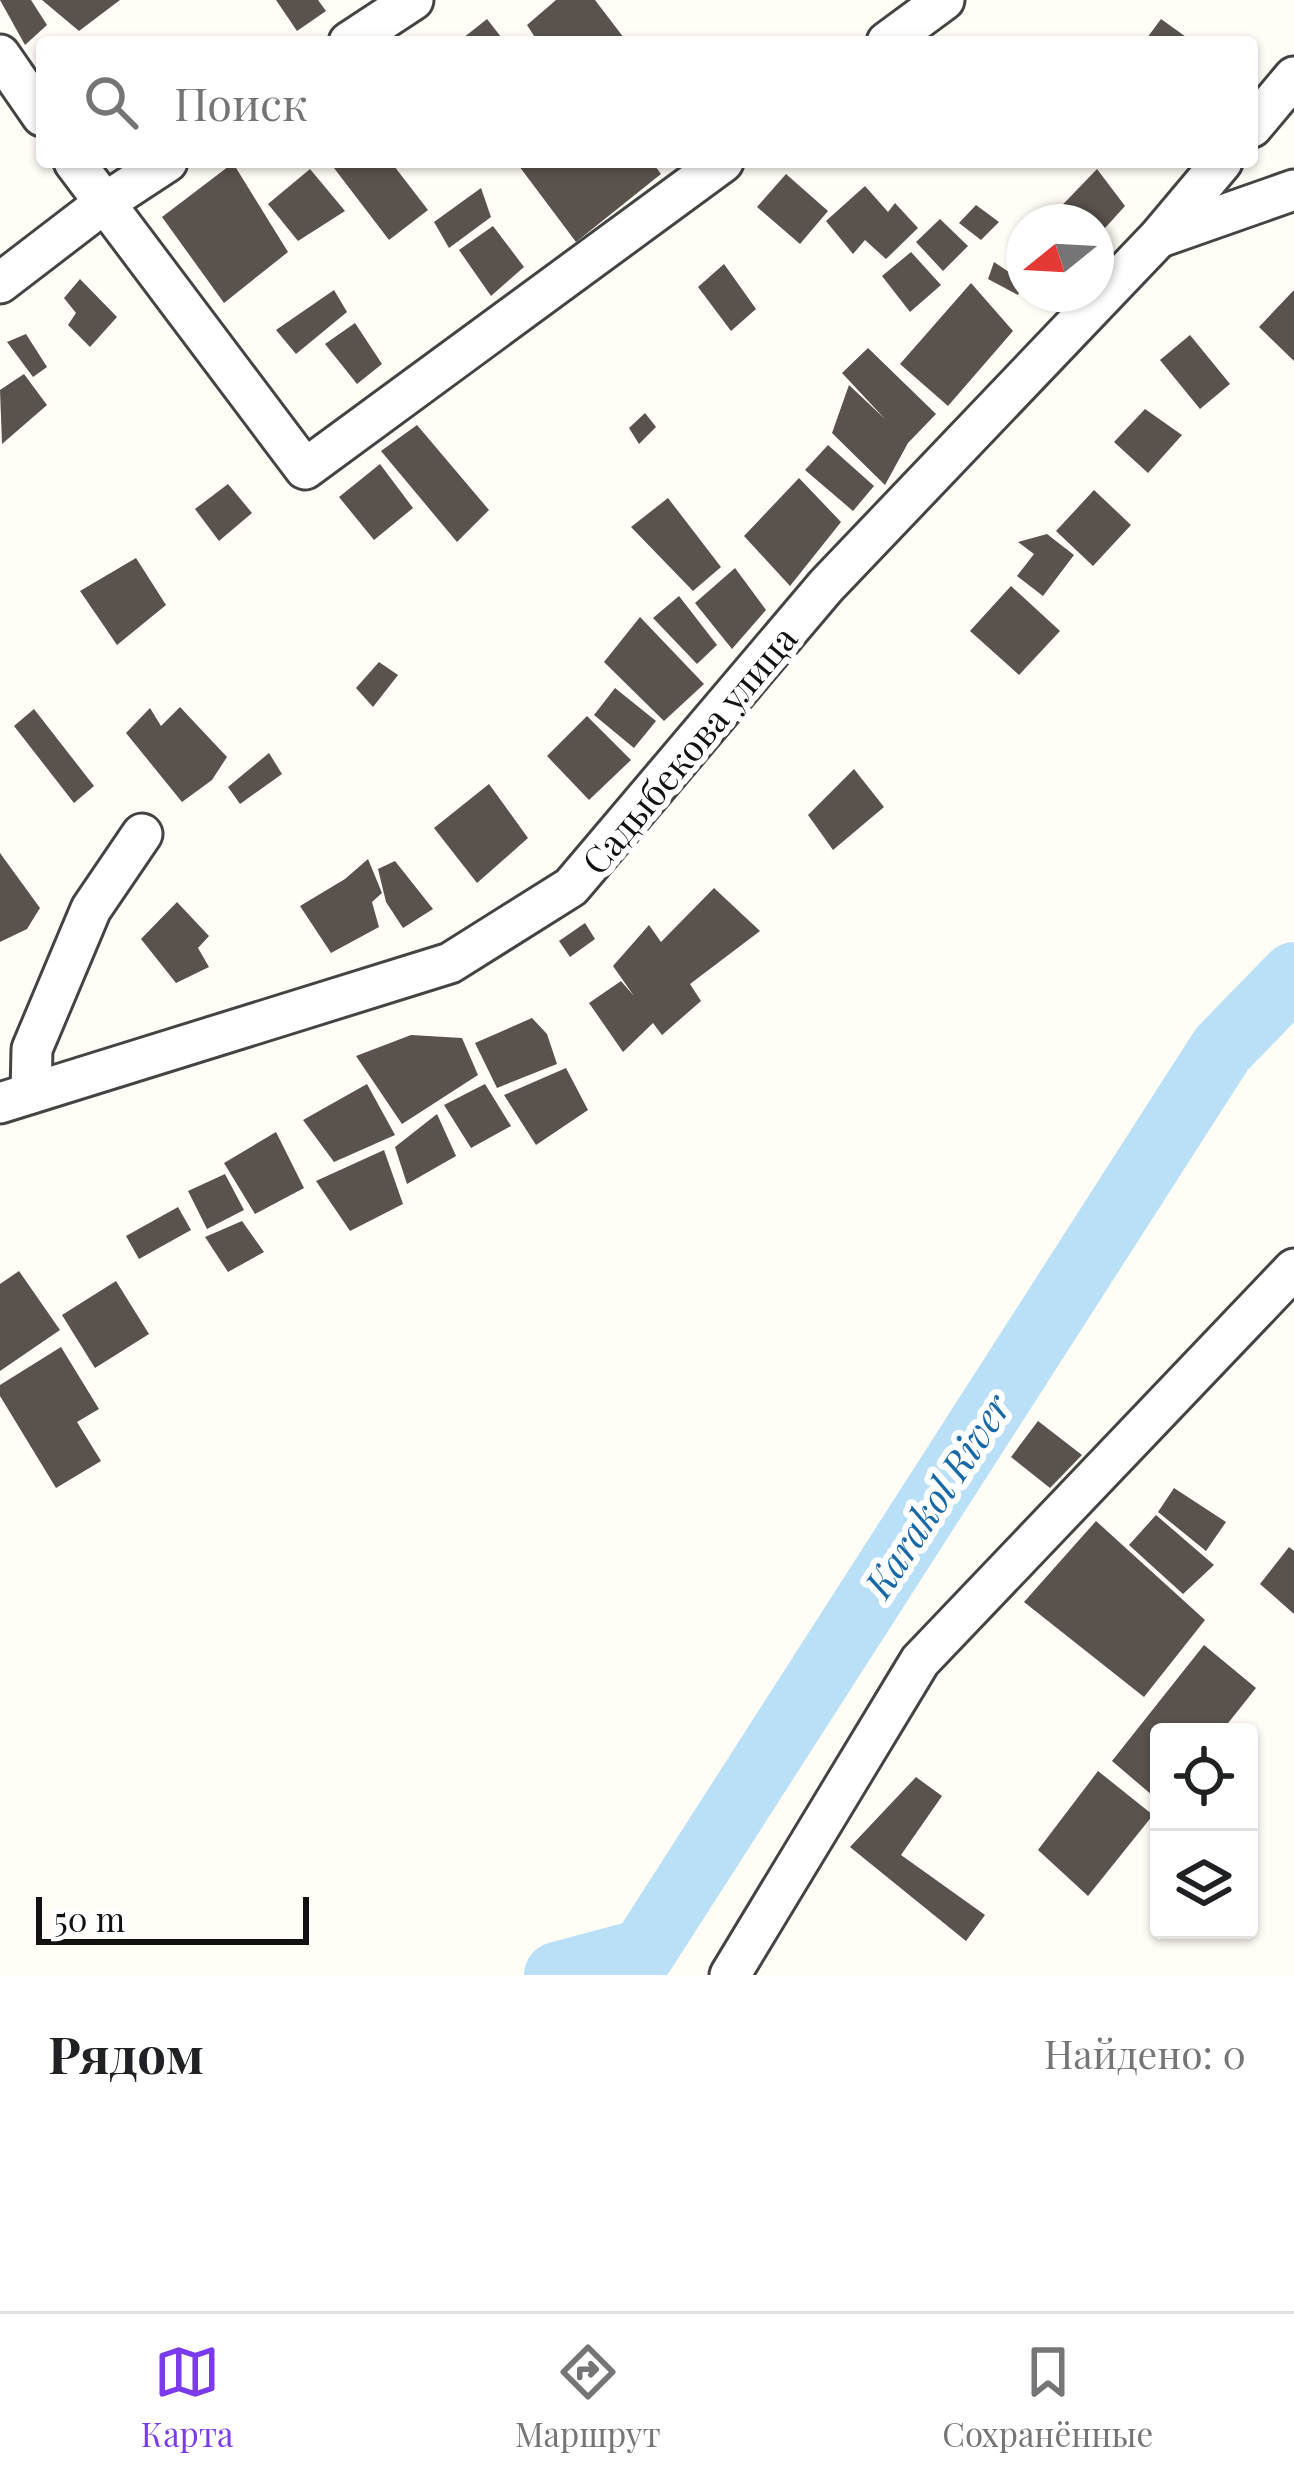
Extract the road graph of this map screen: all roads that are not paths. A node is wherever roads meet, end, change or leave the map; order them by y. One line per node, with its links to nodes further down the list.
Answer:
1 (412, 0): 3 (street)
2 (944, 0): 4 (street)
3 (358, 36)
4 (895, 36)
5 (0, 55): 7 (street)
6 (1288, 85): 8 (street); 9 (street)
7 (36, 107)
8 (1258, 120)
9 (1294, 131)
10 (78, 168): 15 (street)
11 (158, 168): 15 (street)
12 (715, 168): 15 (street)
13 (1217, 168): 16 (street, Садыбекова улица)
14 (1294, 190): 16 (street)
15 (103, 204): 17 (street)
16 (1159, 237): 19 (street, Садыбекова улица)
17 (0, 283)
18 (142, 834): 19 (street)
19 (15, 1098)
20 (1294, 1269): 21 (street)
21 (730, 1975)

